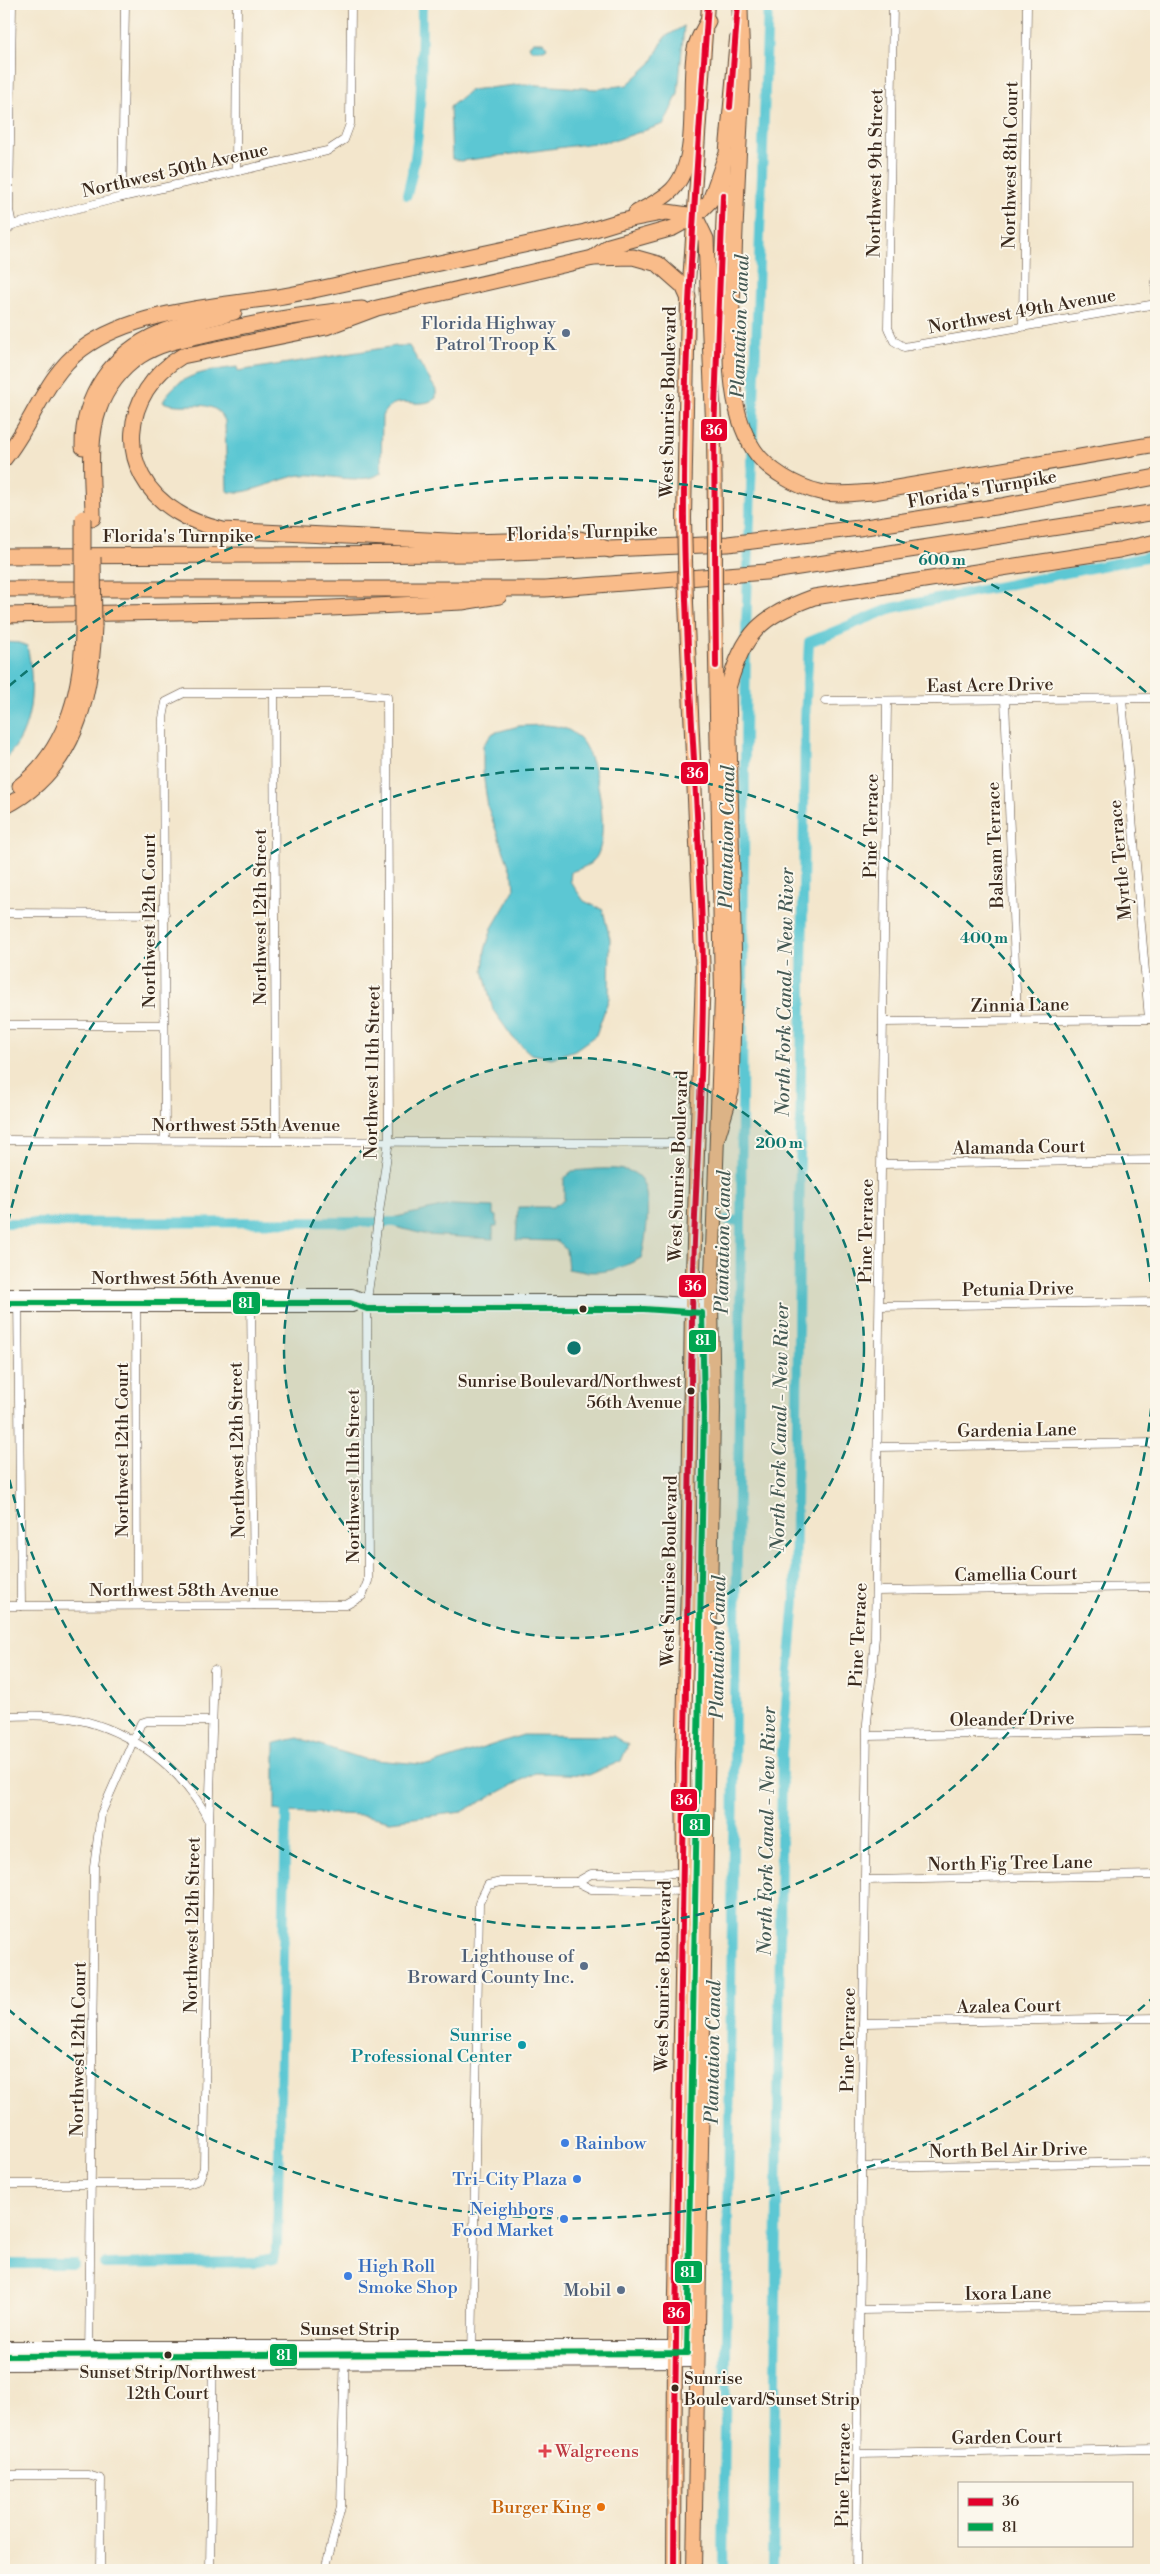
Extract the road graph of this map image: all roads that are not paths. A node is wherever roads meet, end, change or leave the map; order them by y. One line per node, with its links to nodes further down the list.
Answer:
1 (12, 4): 15 (street)
2 (125, 4): 12 (street)
3 (237, 4): 11 (street)
4 (351, 4): 11 (street, Northwest 50th Avenue)
5 (708, 4): 9 (main road, West Sunrise Boulevard)
6 (739, 4): 10 (main road); 26 (highway)
7 (893, 4): 24 (street, Northwest 9th Street)
8 (1027, 4): 23 (street, Northwest 8th Court)
9 (708, 21): 13 (main road, West Sunrise Boulevard); 14 (highway)
10 (725, 158): 13 (highway); 25 (main road)
11 (236, 171): 12 (street, Northwest 50th Avenue)
12 (122, 197): 15 (street, Northwest 50th Avenue)
13 (695, 216): 14 (highway); 17 (highway); 20 (main road, West Sunrise Boulevard); 25 (highway)
14 (621, 220): 19 (highway)
15 (12, 225): 16 (street)
16 (4, 234)
17 (593, 258): 20 (highway); 22 (highway)
18 (1156, 281): 21 (street)
19 (278, 296): 27 (highway); 30 (highway)
20 (688, 297): 58 (highway, West Sunrise Boulevard, bridge)
21 (1156, 304): 23 (street, Northwest 49th Avenue)
22 (377, 308): 30 (highway); 32 (highway)
23 (1023, 326): 24 (street, Northwest 49th Avenue)
24 (894, 341)
25 (714, 433): 53 (highway, bridge)
26 (1156, 444)
27 (4, 459)
28 (1156, 477): 32 (highway, Florida's Turnpike)
29 (1156, 512): 35 (highway)
30 (88, 518): 37 (highway, bridge)
31 (1156, 542): 53 (highway)
32 (610, 550): 33 (highway, Florida's Turnpike)
33 (4, 556)
34 (4, 589): 35 (highway)
35 (545, 589): 36 (highway)
36 (4, 615)
37 (89, 626): 44 (highway); 45 (highway)
38 (274, 693): 47 (street, Northwest 12th Court); 56 (street, Northwest 12th Street); 57 (street, Northwest 11th Street)
39 (1156, 698): 40 (street, East Acre Drive)
40 (1122, 699): 41 (street, East Acre Drive); 49 (street, Myrtle Terrace)
41 (1005, 700): 43 (street, East Acre Drive); 48 (street, Balsam Terrace)
42 (825, 701): 43 (street, East Acre Drive)
43 (887, 702): 50 (street, Pine Terrace)
44 (4, 797)
45 (4, 807)
46 (4, 913): 47 (street)
47 (165, 914): 52 (street, Northwest 12th Court)
48 (1016, 1019): 49 (street, Zinnia Lane); 50 (street, Zinnia Lane)
49 (1153, 1019)
50 (884, 1022): 60 (street, Pine Terrace)
51 (4, 1025): 52 (street)
52 (164, 1025): 55 (street, Northwest 12th Court)
53 (718, 1135): 68 (highway)
54 (4, 1140): 55 (street, Northwest 55th Avenue)
55 (165, 1140): 56 (street, Northwest 55th Avenue)
56 (276, 1140): 57 (street, Northwest 55th Avenue)
57 (389, 1140): 58 (street, Northwest 55th Avenue); 65 (street, Northwest 11th Street)
58 (698, 1143): 67 (highway, West Sunrise Boulevard)
59 (1156, 1160): 60 (street, Alamanda Court)
60 (882, 1164): 69 (street, Pine Terrace)
61 (4, 1294): 62 (street, Northwest 56th Avenue)
62 (18, 1294): 63 (street, Northwest 56th Avenue); 71 (street)
63 (136, 1294): 64 (street, Northwest 56th Avenue); 72 (street, Northwest 12th Court)
64 (251, 1294): 65 (street, Northwest 56th Avenue); 73 (street, Northwest 12th Street)
65 (367, 1300): 67 (street, Northwest 56th Avenue); 73 (street, Northwest 56th Avenue); 79 (street, Northwest 11th Street)
66 (1156, 1302): 69 (street, Petunia Drive)
67 (692, 1303): 68 (street, Northwest 56th Avenue); 76 (highway, West Sunrise Boulevard)
68 (711, 1305): 84 (highway)
69 (880, 1306): 75 (street, Pine Terrace)
70 (4, 1307): 71 (street, Northwest 56th Avenue)
71 (18, 1307): 72 (street, Northwest 56th Avenue); 83 (street)
72 (136, 1307): 73 (street, Northwest 56th Avenue); 80 (street, Northwest 12th Court)
73 (251, 1307): 81 (street, Northwest 12th Street)
74 (1156, 1443): 75 (street, Gardenia Lane)
75 (878, 1447): 78 (street, Pine Terrace)
76 (688, 1583): 84 (highway); 91 (highway, West Sunrise Boulevard)
77 (1156, 1587): 78 (street, Camellia Court)
78 (876, 1592): 89 (street, Pine Terrace)
79 (362, 1596): 81 (street, Northwest 58th Avenue)
80 (137, 1605): 81 (street, Northwest 58th Avenue); 83 (street, Northwest 58th Avenue)
81 (254, 1605)
82 (4, 1606): 83 (street, Northwest 58th Avenue)
83 (21, 1606)
84 (710, 1655): 93 (highway)
85 (214, 1670): 87 (street, Northwest 12th Street)
86 (4, 1716): 90 (street)
87 (211, 1721): 90 (street, Northwest 12th Court); 92 (street, Northwest 12th Street)
88 (1156, 1731): 89 (street, Oleander Drive)
89 (868, 1736): 96 (street, Pine Terrace)
90 (134, 1742): 92 (street); 105 (street, Northwest 12th Court)
91 (683, 1764): 93 (highway); 94 (highway, West Sunrise Boulevard)
92 (209, 1825): 105 (street, Northwest 12th Street)
93 (706, 1870): 101 (highway)
94 (684, 1873): 97 (street); 98 (highway, West Sunrise Boulevard); 101 (highway)
95 (1156, 1875): 96 (street, North Fig Tree Lane)
96 (865, 1880): 100 (street, Pine Terrace)
97 (577, 1882): 98 (street); 113 (street)
98 (684, 1891): 109 (highway, West Sunrise Boulevard)
99 (1156, 2018): 100 (street, Azalea Court)
100 (863, 2023): 103 (street, Pine Terrace)
101 (703, 2076): 114 (highway)
102 (1156, 2162): 103 (street, North Bel Air Drive)
103 (861, 2167): 107 (street, Pine Terrace)
104 (4, 2184): 105 (street)
105 (91, 2184): 108 (street, Northwest 12th Court)
106 (1156, 2306): 107 (street, Ixora Lane)
107 (860, 2310): 123 (street, Pine Terrace)
108 (89, 2345): 110 (street, Sunset Strip); 111 (street, Sunset Strip); 118 (street, Northwest 12th Court)
109 (675, 2345): 113 (street, Sunset Strip); 114 (street, Sunset Strip); 115 (highway, West Sunrise Boulevard)
110 (4, 2346)
111 (213, 2346): 112 (street, Sunset Strip); 121 (street)
112 (345, 2346): 113 (street, Sunset Strip); 119 (street)
113 (472, 2346): 120 (street)
114 (697, 2346): 116 (highway)
115 (675, 2362): 116 (street, Sunset Strip); 120 (street, Sunset Strip); 128 (highway, West Sunrise Boulevard)
116 (696, 2362): 129 (highway)
117 (4, 2364): 118 (street, Sunset Strip)
118 (89, 2364): 121 (street, Sunset Strip)
119 (345, 2364): 120 (street, Sunset Strip); 121 (street, Sunset Strip); 127 (street)
120 (472, 2364)
121 (212, 2366): 126 (street)
122 (1156, 2449): 123 (street, Garden Court)
123 (858, 2454): 130 (street, Pine Terrace)
124 (4, 2475): 125 (street)
125 (100, 2570)
126 (210, 2570)
127 (325, 2570)
128 (674, 2570)
129 (694, 2570)
130 (856, 2570)

